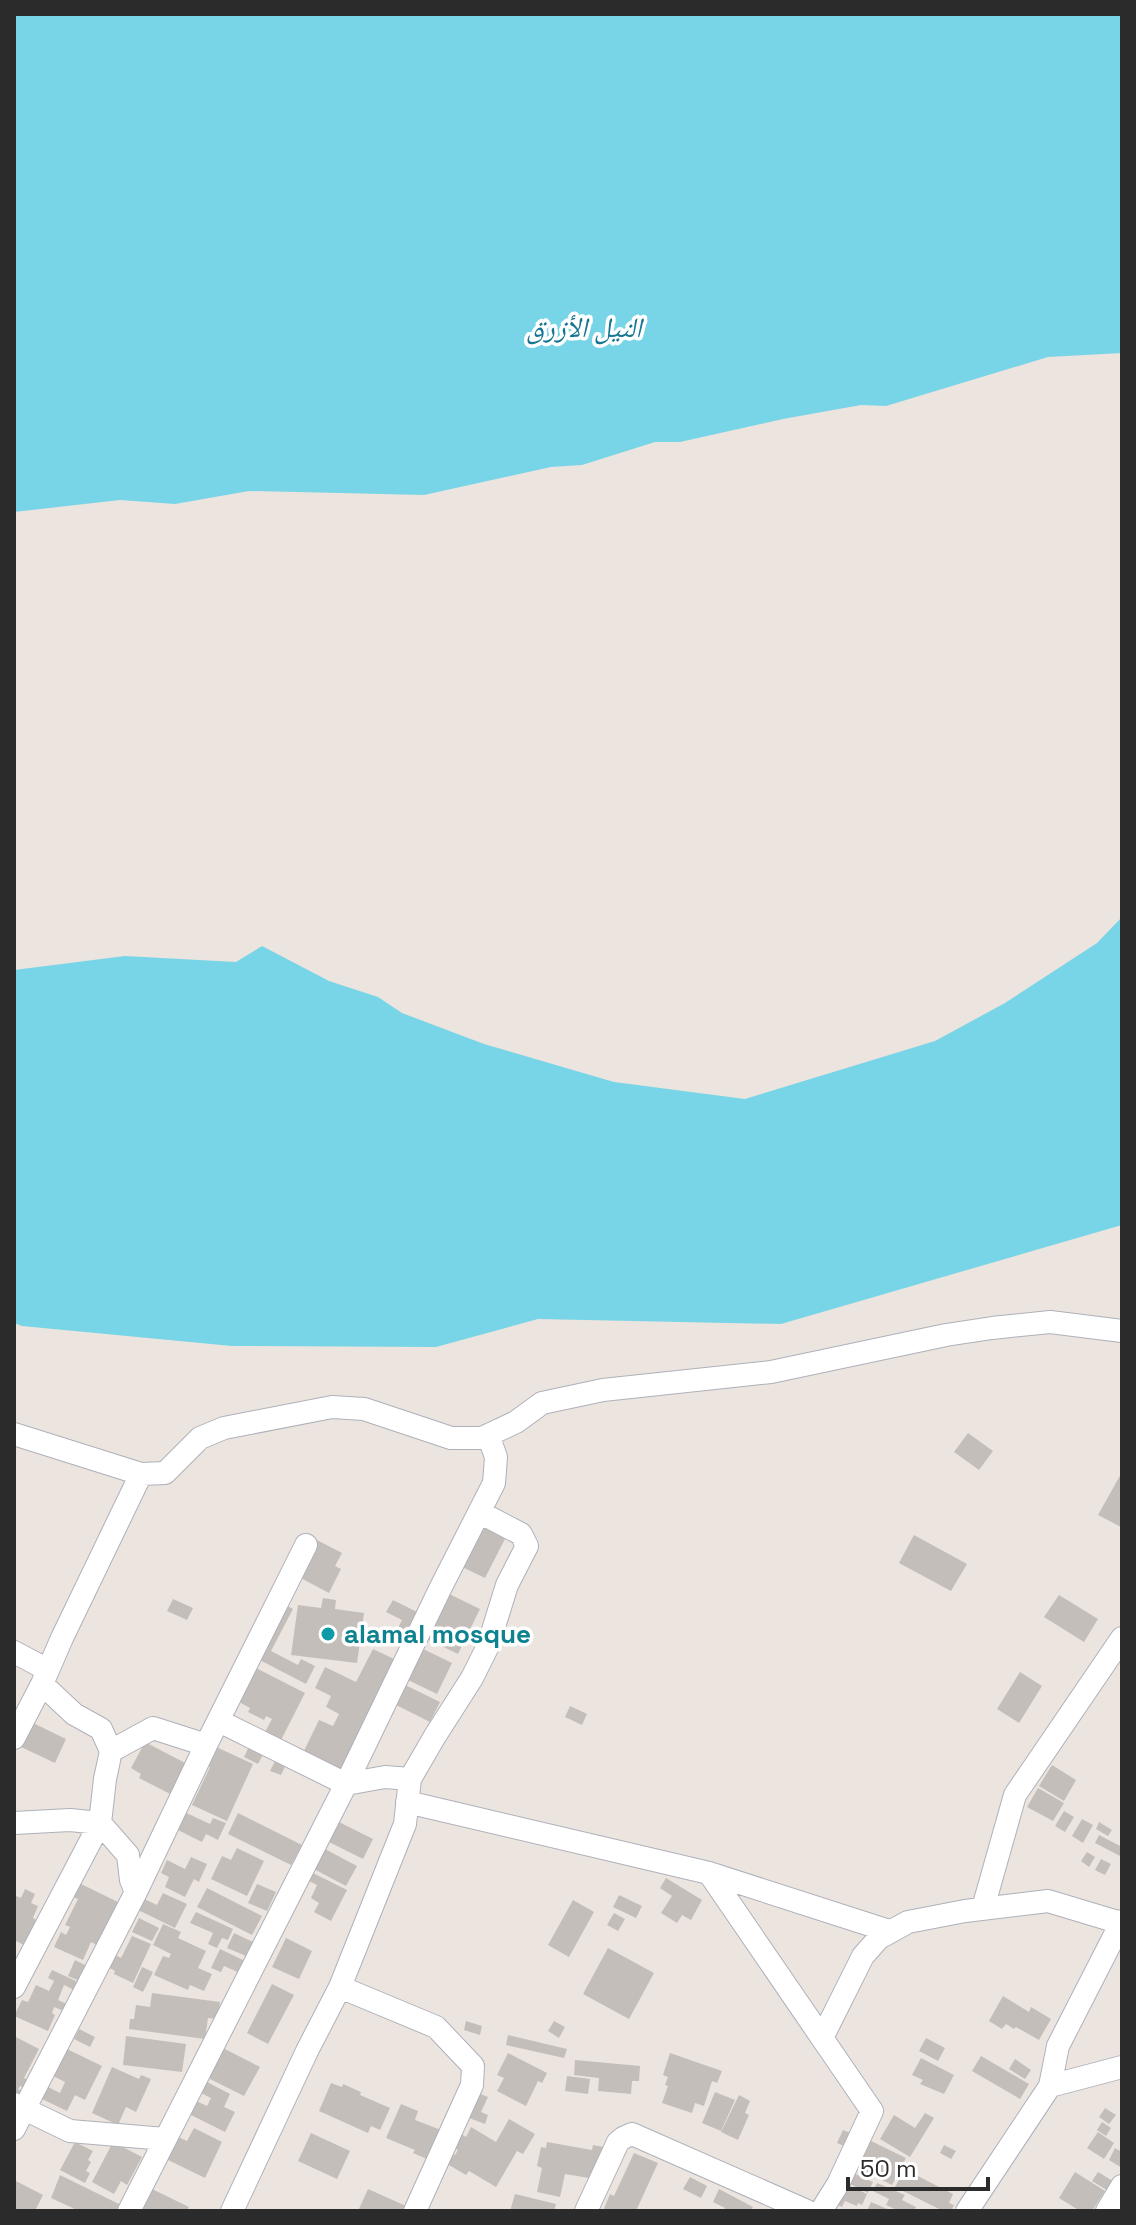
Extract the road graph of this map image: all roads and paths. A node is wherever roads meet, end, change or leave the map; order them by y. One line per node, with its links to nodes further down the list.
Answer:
1 (1122, 1331): 3 (street)
2 (14, 1434): 4 (street)
3 (488, 1435): 4 (street); 5 (street)
4 (141, 1474): 9 (street)
5 (479, 1512): 14 (street); 15 (street)
6 (306, 1545): 10 (street)
7 (1122, 1639): 21 (street)
8 (14, 1652): 9 (street)
9 (45, 1677): 11 (street); 13 (street)
10 (219, 1721): 12 (street); 15 (street)
11 (14, 1738)
12 (206, 1745): 13 (street); 20 (street)
13 (111, 1751): 18 (street)
14 (410, 1779): 15 (street); 16 (street)
15 (346, 1784): 30 (street)
16 (407, 1802): 19 (street); 25 (street)
17 (14, 1823): 18 (street)
18 (100, 1823): 20 (street); 24 (street)
19 (709, 1873): 23 (street); 26 (street)
20 (136, 1892): 29 (street)
21 (983, 1908): 22 (street); 23 (street)
22 (1122, 1922): 28 (street)
23 (889, 1931): 26 (street)
24 (14, 1987)
25 (340, 1987): 33 (street); 34 (street)
26 (822, 2038): 37 (street)
27 (1122, 2067): 28 (street)
28 (1050, 2086): 38 (street)
29 (17, 2114): 30 (street)
30 (165, 2139): 32 (street)
31 (1122, 2186): 39 (street)
32 (129, 2211)
33 (232, 2211)
34 (415, 2211)
35 (586, 2211): 36 (street)
36 (807, 2211)
37 (821, 2211)
38 (967, 2211)
39 (1107, 2211)

